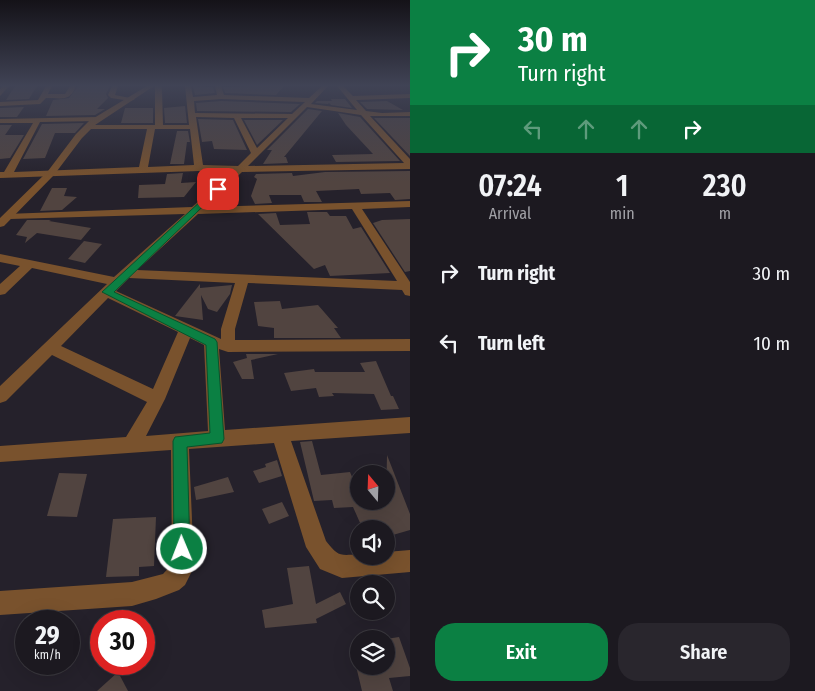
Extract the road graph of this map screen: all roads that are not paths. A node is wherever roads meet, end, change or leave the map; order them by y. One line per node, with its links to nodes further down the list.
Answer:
1 (156, 118): 10 (street)
2 (193, 118): 11 (street)
3 (238, 118): 12 (street)
4 (292, 118): 12 (street)
5 (370, 118): 13 (street)
6 (98, 119): 7 (street); 9 (street)
7 (38, 120): 8 (street); 18 (street)
8 (0, 121)
9 (88, 126): 10 (street); 17 (street)
10 (155, 127): 11 (street); 16 (street)
11 (194, 127): 14 (street)
12 (255, 153): 15 (street)
13 (410, 166): 15 (street)
14 (199, 168): 15 (street); 16 (street)
15 (240, 169): 21 (street)
16 (143, 170): 17 (street)
17 (51, 173): 18 (street); 22 (street)
18 (4, 175)
19 (410, 204): 20 (street)
20 (355, 206): 21 (street); 28 (street)
21 (195, 209): 22 (street); 27 (street)
22 (5, 216): 23 (street)
23 (0, 224)
24 (0, 258): 25 (street)
25 (30, 264): 27 (street); 29 (street)
26 (243, 279): 27 (street); 28 (street); 33 (street)
27 (117, 283): 30 (street); 34 (street)
28 (408, 289)
29 (0, 291)
30 (186, 330): 31 (street); 36 (street)
31 (211, 342): 33 (street); 39 (street)
32 (410, 345): 33 (street)
33 (228, 346)
34 (50, 347): 35 (street); 36 (street)
35 (0, 396)
36 (157, 399): 41 (street)
37 (410, 425): 38 (street)
38 (280, 434): 39 (street); 43 (street)
39 (217, 439): 40 (street)
40 (180, 441): 41 (street); 44 (street)
41 (131, 445): 42 (street)
42 (0, 454)
43 (410, 562)
44 (0, 603)

